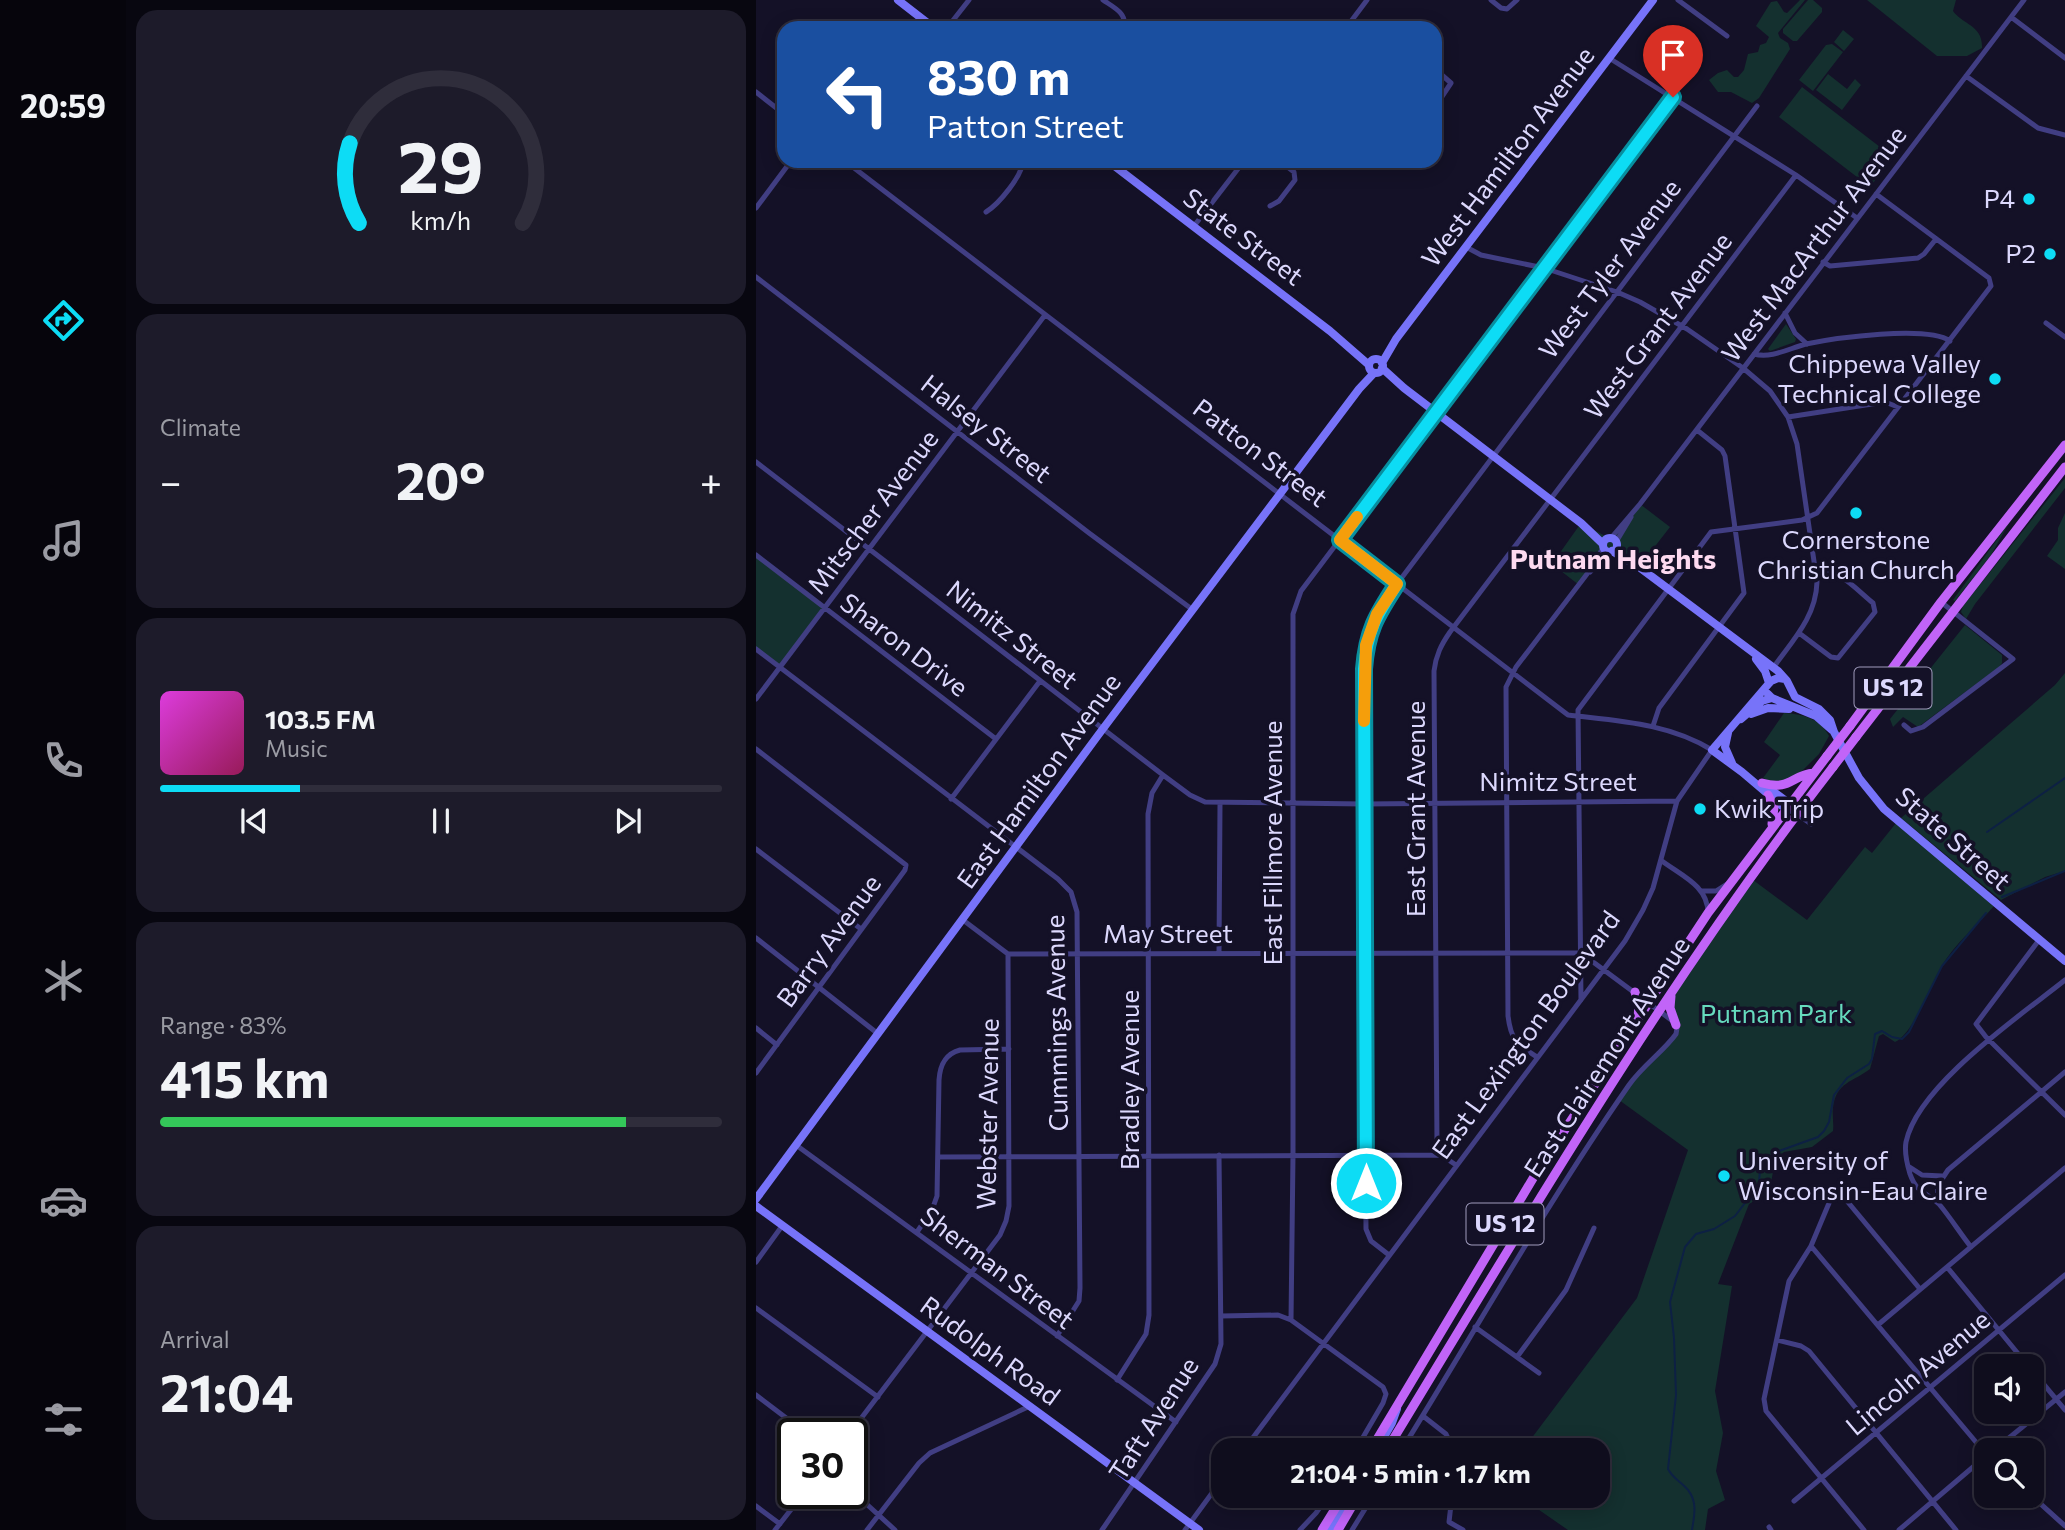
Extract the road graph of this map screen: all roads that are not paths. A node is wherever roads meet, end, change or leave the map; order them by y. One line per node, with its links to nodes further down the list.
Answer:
1 (969, 0): 12 (street)
2 (1104, 0): 13 (street)
3 (1367, 0): 14 (street)
4 (1491, 0): 5 (street)
5 (1517, 0)
6 (1653, 0): 16 (street, West Hamilton Avenue)
7 (1678, 0): 15 (street)
8 (2024, 0): 10 (street, West MacArthur Avenue)
9 (902, 1): 11 (street)
10 (2011, 17): 17 (street); 19 (street, West MacArthur Avenue)
11 (926, 21)
12 (952, 21)
13 (1125, 21)
14 (1351, 21)
15 (1727, 36)
16 (1609, 58): 22 (street); 41 (street, West Hamilton Avenue)
17 (2065, 58)
18 (1442, 74): 21 (street)
19 (1966, 76): 25 (street); 34 (street, West MacArthur Avenue)
20 (756, 92): 24 (street)
21 (1442, 96)
22 (1673, 97): 26 (street); 43 (street, East Fillmore Avenue)
23 (1757, 106): 26 (street, West Tyler Avenue)
24 (777, 108)
25 (2065, 135)
26 (1735, 136): 33 (street); 45 (street, West Tyler Avenue)
27 (786, 168): 36 (street)
28 (854, 168): 47 (street, Patton Street)
29 (1021, 168): 37 (street)
30 (1117, 168): 39 (street, State Street)
31 (1239, 168): 39 (street)
32 (1289, 168): 35 (street)
33 (1796, 175): 38 (street); 49 (street, West Grant Avenue)
34 (1876, 194): 38 (street, West MacArthur Avenue); 40 (street)
35 (1270, 206)
36 (756, 208)
37 (986, 212)
38 (1857, 218): 42 (street, West MacArthur Avenue)
39 (1194, 226): 54 (street, State Street)
40 (1936, 239): 42 (street); 51 (street)
41 (1466, 247): 43 (street); 54 (street, West Hamilton Avenue)
42 (1823, 262): 46 (street, West MacArthur Avenue)
43 (1544, 268): 45 (street); 57 (street, East Fillmore Avenue)
44 (756, 277): 60 (street, Halsey Street)
45 (1617, 292): 49 (street); 62 (street, West Tyler Avenue)
46 (1785, 313): 52 (street); 53 (street, West MacArthur Avenue)
47 (1045, 315): 60 (street, Mitscher Avenue); 65 (street, Patton Street)
48 (2046, 323): 50 (street)
49 (1682, 326): 55 (street); 66 (street, West Grant Avenue)
50 (2065, 337)
51 (1950, 341): 52 (street); 56 (street)
52 (1807, 344): 53 (street)
53 (1754, 354): 55 (street, West MacArthur Avenue)
54 (1376, 366): 57 (street, State Street); 65 (street, East Hamilton Avenue)
55 (1743, 368): 58 (street); 59 (street, West MacArthur Avenue)
56 (1898, 407): 58 (street); 67 (street)
57 (1435, 412): 62 (street, State Street); 69 (street, East Fillmore Avenue)
58 (1788, 416): 67 (street)
59 (1697, 430): 68 (street); 70 (street, West MacArthur Avenue)
60 (958, 432): 71 (street, Mitscher Avenue); 78 (street, Halsey Street)
61 (2065, 445): 76 (main road, US 12)
62 (1494, 456): 66 (street, State Street); 74 (street, West Tyler Avenue)
63 (756, 462): 71 (street, Nimitz Street)
64 (2065, 467): 79 (main road, US 12)
65 (1280, 493): 69 (street, Patton Street); 78 (street, East Hamilton Avenue)
66 (1550, 500): 70 (street, State Street); 80 (street, East Grant Avenue)
67 (1808, 519): 68 (street); 73 (street)
68 (1735, 528): 75 (street); 81 (street)
69 (1340, 540): 74 (street, Patton Street); 116 (street, East Fillmore Avenue)
70 (1610, 545): 75 (street, State Street); 87 (street, West MacArthur Avenue)
71 (869, 549): 77 (street, Mitscher Avenue); 89 (street, Nimitz Street)
72 (756, 555): 77 (street, Sharon Drive)
73 (1816, 569): 82 (street); 82 (street)
74 (1397, 584): 80 (street, Patton Street); 118 (street, West Tyler Avenue)
75 (1668, 590): 81 (street, State Street); 95 (street)
76 (1941, 602): 79 (street); 107 (main road, US 12, bridge)
77 (824, 608): 85 (street, Mitscher Avenue); 102 (street, Sharon Drive)
78 (1193, 610): 100 (street, East Hamilton Avenue)
79 (1952, 611): 97 (street); 120 (main road, East Clairemont Avenue / US 12, bridge)
80 (1454, 628): 87 (street, Patton Street); 113 (street, East Grant Avenue)
81 (1719, 629): 84 (street, State Street); 98 (street)
82 (1799, 633): 86 (street)
83 (756, 649): 85 (street, Cummings Avenue)
84 (1750, 652): 86 (street, State Street); 90 (street, State Street)
85 (780, 668): 92 (street, Mitscher Avenue); 111 (street, Cummings Avenue)
86 (1773, 668): 88 (street, State Street)
87 (1512, 673): 95 (street, Patton Street); 114 (street)
88 (1785, 679): 90 (street); 91 (street)
89 (1040, 681): 100 (street, Nimitz Street); 102 (street)
90 (1768, 684): 93 (street); 99 (street, East Lexington Boulevard)
91 (1790, 688): 93 (street); 101 (street, State Street)
92 (756, 699)
93 (1774, 699): 94 (street, State Street); 96 (street, East Lexington Boulevard)
94 (1806, 712): 96 (street); 101 (street, State Street)
95 (1578, 716): 98 (street, Patton Street); 115 (street)
96 (1746, 716): 99 (street, East Lexington Boulevard)
97 (1905, 725)
98 (1653, 726): 104 (street, Patton Street)
99 (1731, 726): 104 (street, East Lexington Boulevard); 105 (street)
100 (1102, 729): 108 (street, Nimitz Street); 123 (street, East Hamilton Avenue)
101 (1834, 732): 132 (street, State Street)
102 (996, 739): 111 (street)
103 (756, 749): 130 (street, Barry Avenue)
104 (1712, 750): 105 (street, Patton Street); 112 (street, East Lexington Boulevard)
105 (1734, 765): 106 (street, Patton Street)
106 (1742, 772): 109 (street, Patton Street); 110 (street, Patton Street)
107 (1814, 773): 109 (main road); 119 (main road, East Clairemont Avenue / US 12)
108 (1163, 775): 117 (street, Nimitz Street); 136 (street, Bradley Avenue)
109 (1762, 783): 119 (street, Patton Street)
110 (1768, 795): 119 (street, Patton Street); 122 (main road)
111 (951, 799): 123 (street, Cummings Avenue)
112 (1677, 801): 115 (street, Nimitz Street); 125 (street, East Lexington Boulevard)
113 (1436, 802): 114 (street, Nimitz Street); 118 (street, Nimitz Street); 138 (street, East Grant Avenue)
114 (1507, 802): 115 (street, Nimitz Street); 135 (street)
115 (1579, 802): 139 (street)
116 (1292, 803): 117 (street, Nimitz Street); 118 (street, Nimitz Street); 134 (street, East Fillmore Avenue)
117 (1220, 804): 133 (street)
118 (1364, 804): 137 (street, West Tyler Avenue)
119 (1787, 806): 120 (street, Patton Street); 122 (main road, East Clairemont Avenue / US 12)
120 (1797, 814): 121 (street, Patton Street); 147 (main road, East Clairemont Avenue / US 12)
121 (1811, 824)
122 (1772, 826): 126 (main road, East Clairemont Avenue / US 12)
123 (1015, 848): 129 (street, East Hamilton Avenue); 141 (street, Cummings Avenue)
124 (756, 849): 130 (street)
125 (1662, 861): 127 (street); 143 (street, East Lexington Boulevard)
126 (1730, 882): 127 (street); 128 (main road, East Clairemont Avenue / US 12)
127 (1702, 891): 128 (street)
128 (1708, 913): 149 (main road, East Clairemont Avenue / US 12)
129 (962, 920): 140 (street); 154 (street, East Hamilton Avenue)
130 (861, 929): 145 (street, Barry Avenue)
131 (756, 938): 145 (street)
132 (2039, 940): 142 (street, State Street); 155 (street)
133 (1219, 952): 134 (street, May Street); 136 (street, May Street)
134 (1293, 952): 137 (street, May Street); 167 (street, East Fillmore Avenue)
135 (1508, 952): 138 (street, May Street); 139 (street, May Street); 158 (street)
136 (1149, 953): 141 (street, May Street); 165 (street, Bradley Avenue)
137 (1364, 953): 138 (street, May Street); 168 (street, West Tyler Avenue)
138 (1436, 953): 169 (street, East Grant Avenue)
139 (1581, 953): 143 (street); 148 (street)
140 (1008, 954): 141 (street, May Street); 157 (street, Webster Avenue)
141 (1078, 954): 164 (street, Cummings Avenue)
142 (2065, 961)
143 (1604, 968): 146 (street); 148 (street, East Lexington Boulevard)
144 (2065, 980): 155 (street)
145 (819, 986): 154 (street); 156 (street, Barry Avenue)
146 (1635, 992): 149 (street); 151 (main road)
147 (1671, 995): 150 (main road, East Clairemont Avenue / US 12); 152 (main road)
148 (1581, 1000): 158 (street, East Lexington Boulevard)
149 (1649, 1002): 150 (street); 151 (main road, East Clairemont Avenue / US 12)
150 (1660, 1011): 152 (street); 222 (main road, East Clairemont Avenue / US 12)
151 (1637, 1020): 210 (main road, East Clairemont Avenue / US 12)
152 (1676, 1025): 194 (street)
153 (756, 1028): 156 (street)
154 (877, 1033): 163 (street, East Hamilton Avenue)
155 (1990, 1041): 161 (street); 173 (street)
156 (777, 1045): 160 (street, Barry Avenue)
157 (1009, 1049): 170 (street, Webster Avenue); 171 (street)
158 (1537, 1057): 172 (street, East Lexington Boulevard)
159 (2065, 1072): 161 (street)
160 (756, 1073)
161 (2042, 1091): 162 (street); 175 (street)
162 (2065, 1115)
163 (796, 1144): 176 (street, East Hamilton Avenue); 181 (street, Sherman Street)
164 (1079, 1155): 165 (street); 170 (street); 197 (street, Cummings Avenue)
165 (1149, 1155): 166 (street); 203 (street, Bradley Avenue)
166 (1219, 1155): 167 (street); 191 (street, Taft Avenue)
167 (1293, 1155): 168 (street); 192 (street, East Fillmore Avenue)
168 (1366, 1155): 169 (street); 184 (street, West Tyler Avenue)
169 (1441, 1155): 172 (street)
170 (1009, 1156): 171 (street); 187 (street, Webster Avenue)
171 (939, 1157): 181 (street)
172 (1456, 1165): 184 (street, East Lexington Boulevard)
173 (1908, 1167): 175 (street); 177 (street)
174 (2065, 1168): 183 (street)
175 (1942, 1176): 177 (street)
176 (756, 1199)
177 (1937, 1202): 183 (street)
178 (756, 1206): 179 (street, Rudolph Road)
179 (782, 1226): 185 (street); 196 (street, Rudolph Road)
180 (1594, 1228): 201 (street)
181 (917, 1232): 187 (street, Sherman Street)
182 (1811, 1246): 189 (street); 193 (street); 198 (street)
183 (1971, 1247): 186 (street)
184 (1389, 1255): 199 (street, East Lexington Boulevard)
185 (756, 1262)
186 (1947, 1267): 189 (street); 195 (street)
187 (971, 1273): 196 (street, Webster Avenue); 197 (street, Sherman Street)
188 (2065, 1275): 195 (street, Lincoln Avenue)
189 (1920, 1289): 193 (street)
190 (756, 1308): 208 (street)
191 (1222, 1316): 192 (street); 216 (street, Taft Avenue)
192 (1291, 1320): 199 (street)
193 (1879, 1324): 205 (street)
194 (1475, 1327): 201 (street); 213 (street)
195 (1999, 1330): 200 (street); 205 (street, Lincoln Avenue)
196 (928, 1331): 208 (street, Webster Avenue); 211 (street, Rudolph Road)
197 (1056, 1336): 203 (street, Sherman Street)
198 (1777, 1340): 217 (street); 228 (street)
199 (1323, 1344): 218 (street, East Lexington Boulevard); 219 (street)
200 (2019, 1354)
201 (1517, 1357): 202 (street)
202 (1539, 1373)
203 (1117, 1380): 216 (street, Sherman Street)
204 (2044, 1385): 209 (street)
205 (1931, 1387): 217 (street, Lincoln Avenue); 226 (street)
206 (2065, 1392): 209 (street)
207 (756, 1395): 214 (street)
208 (878, 1397): 215 (street, Webster Avenue)
209 (2056, 1399): 212 (street); 225 (street)
210 (1399, 1403): 220 (main road, East Clairemont Avenue / US 12); 221 (street)
211 (1030, 1406): 229 (street, Rudolph Road); 243 (street)
212 (2065, 1410)
213 (1423, 1416): 223 (street); 224 (street)
214 (786, 1418)
215 (862, 1418)
216 (1176, 1422): 229 (street, Taft Avenue)
217 (1876, 1433): 228 (street, Lincoln Avenue); 232 (street)
218 (1254, 1438)
219 (1363, 1438)
220 (1378, 1438)
221 (1383, 1438)
222 (1394, 1438)
223 (1409, 1438)
224 (1448, 1438)
225 (2009, 1438)
226 (1974, 1440)
227 (1974, 1466): 232 (street)
228 (1821, 1479): 231 (street, Lincoln Avenue); 260 (street)
229 (1136, 1483): 247 (street, Rudolph Road); 251 (street, Taft Avenue)
230 (1211, 1494): 247 (street)
231 (1794, 1501)
232 (1933, 1502): 261 (street); 262 (street)
233 (756, 1506): 245 (street)
234 (868, 1506): 243 (street)
235 (2044, 1507): 246 (street)
236 (1320, 1508): 253 (street)
237 (1336, 1508): 254 (main road)
238 (1342, 1508): 255 (street)
239 (1351, 1508): 256 (main road)
240 (1366, 1508): 257 (street)
241 (1451, 1508): 244 (street)
242 (792, 1509): 245 (street)
243 (878, 1516): 249 (street); 250 (street)
244 (1449, 1522): 258 (street); 259 (street)
245 (780, 1524): 248 (street)
246 (2065, 1526)
247 (1187, 1527): 252 (street, Rudolph Road)
248 (775, 1530)
249 (867, 1530)
250 (895, 1530)
251 (1102, 1530)
252 (1199, 1530)
253 (1300, 1530)
254 (1322, 1530)
255 (1329, 1530)
256 (1338, 1530)
257 (1352, 1530)
258 (1446, 1530)
259 (1463, 1530)
260 (1864, 1530)
261 (1899, 1530)
262 (1956, 1530)

